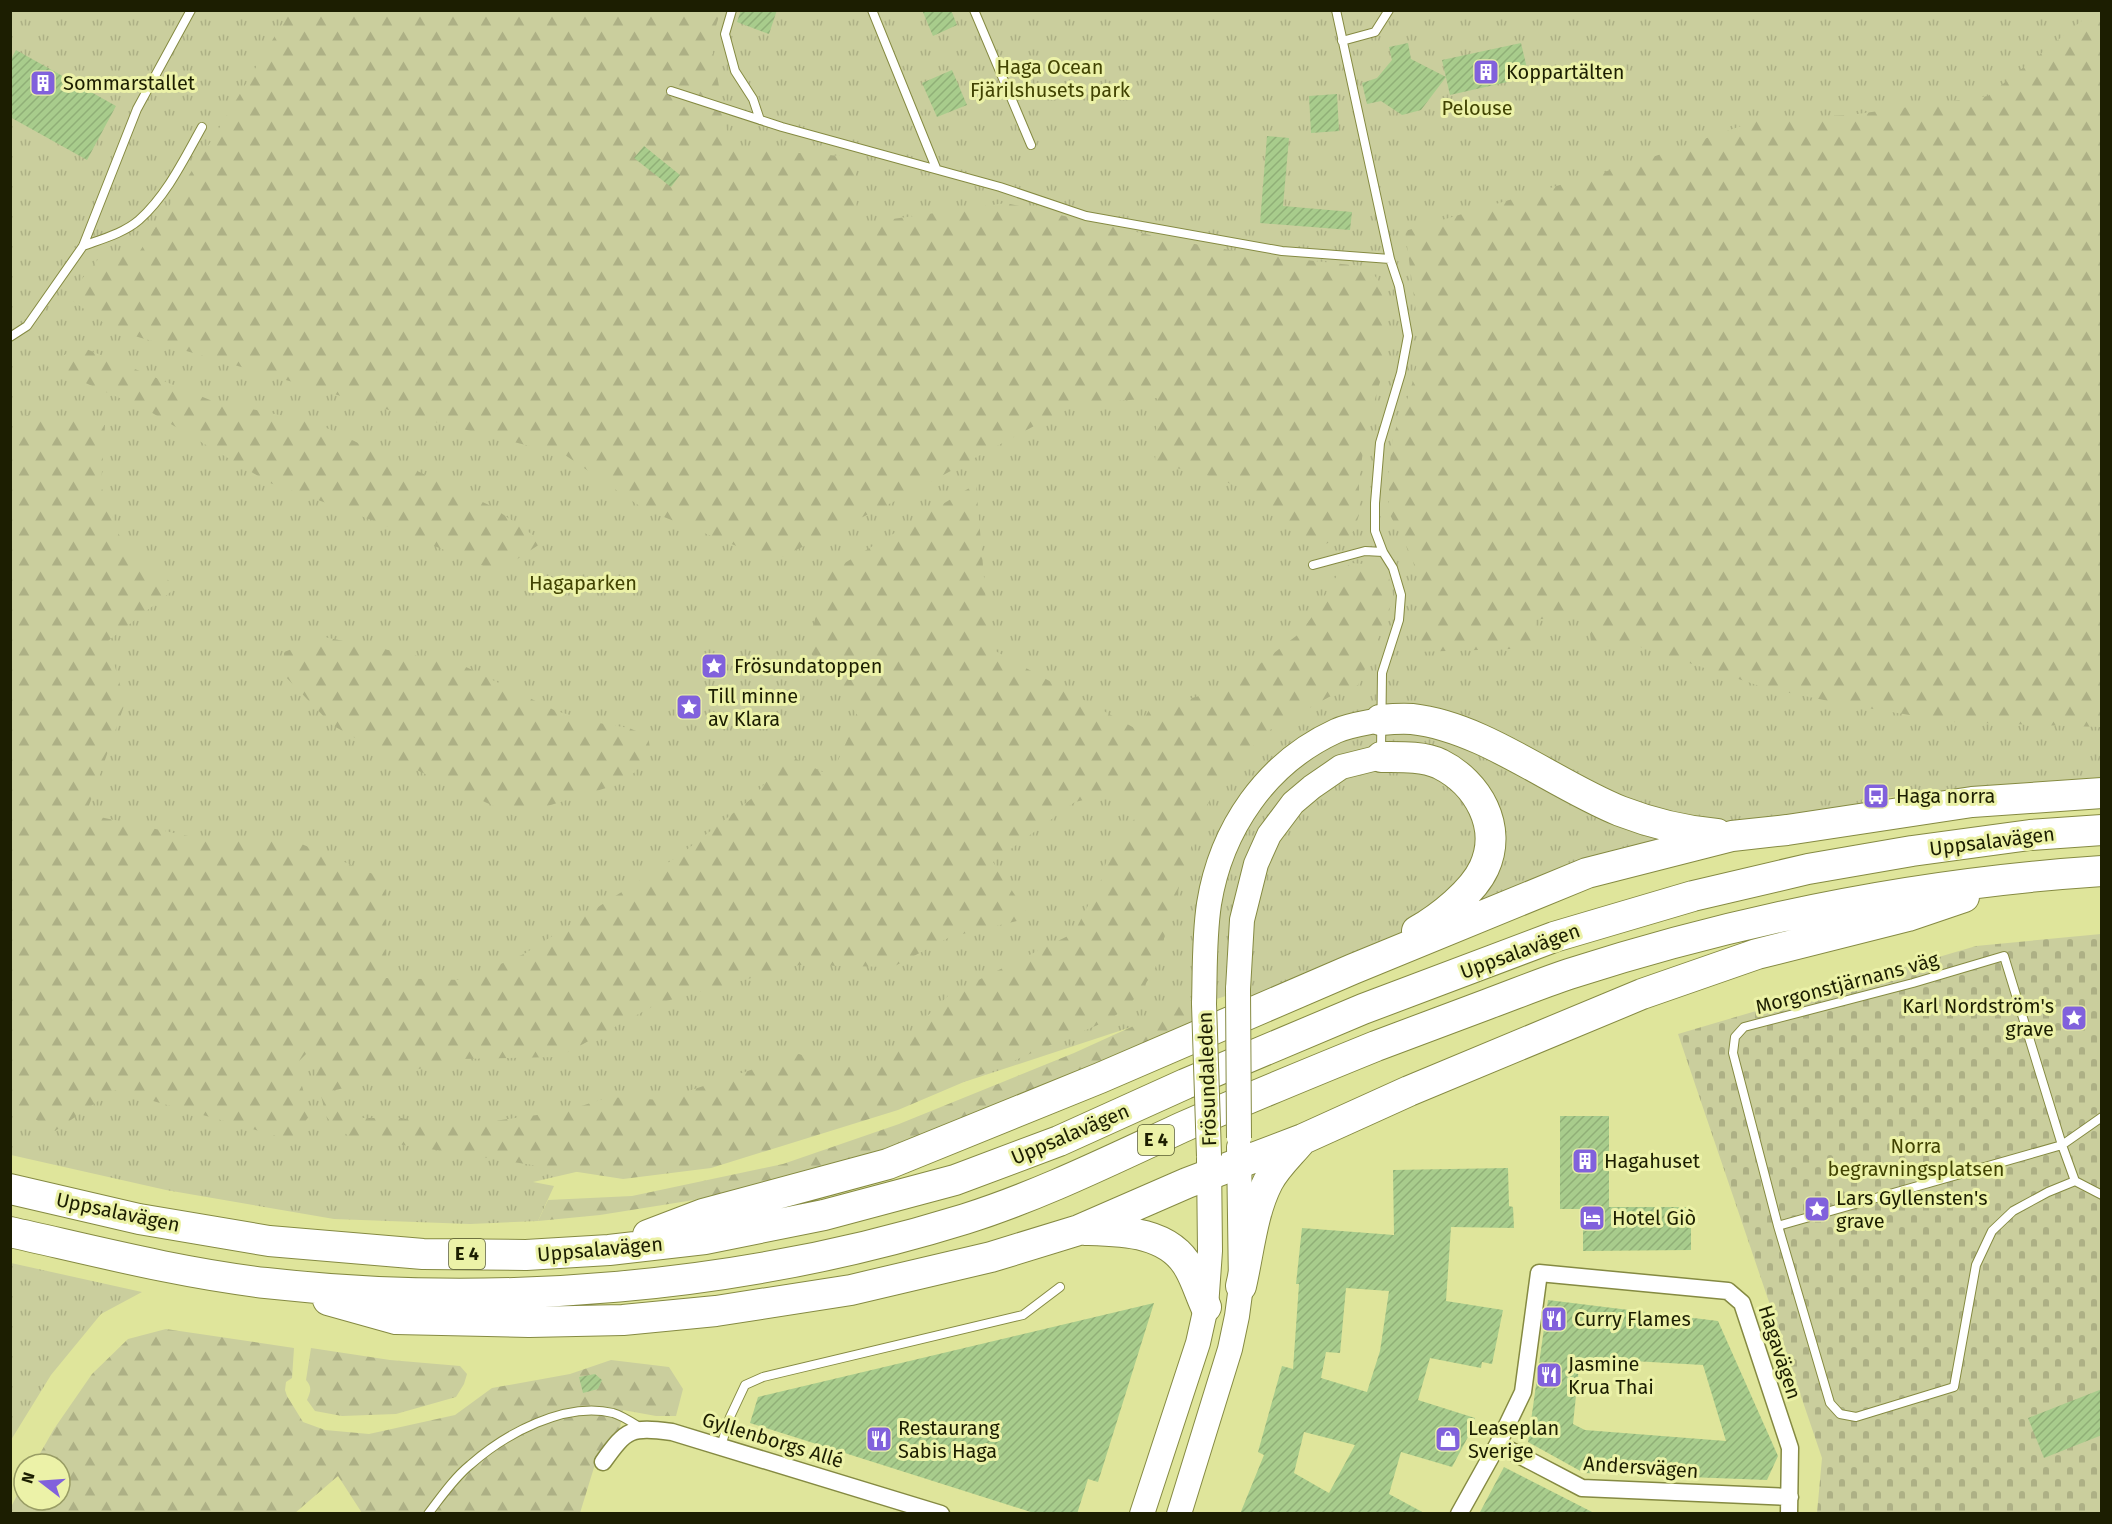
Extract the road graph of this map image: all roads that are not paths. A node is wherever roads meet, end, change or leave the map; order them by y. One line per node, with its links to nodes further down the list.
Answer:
1 (191, 10): 13 (lane)
2 (732, 10): 9 (lane)
3 (872, 10): 12 (lane)
4 (974, 10): 11 (lane)
5 (1336, 10): 7 (lane)
6 (1389, 10): 7 (lane)
7 (1342, 40): 14 (lane)
8 (671, 91): 9 (lane)
9 (760, 120): 12 (lane)
10 (202, 127): 13 (lane)
11 (1031, 145)
12 (936, 168): 14 (lane)
13 (84, 246): 15 (lane)
14 (1390, 259): 16 (lane)
15 (10, 337)
16 (1383, 552): 17 (lane); 18 (lane)
17 (1313, 566)
18 (1380, 720): 19 (lane); 22 (highway); 30 (main road, Frösundaleden, bridge)
19 (1381, 757): 25 (highway); 29 (main road, Frösundaleden, bridge)
20 (2102, 793): 22 (highway)
21 (2102, 830): 37 (highway, Uppsalavägen / E 4)
22 (1732, 836): 25 (highway)
23 (2102, 871): 24 (highway, Uppsalavägen / E 4)
24 (2027, 876): 27 (highway); 38 (highway, Uppsalavägen / E 4)
25 (1353, 969): 37 (highway)
26 (2102, 1117): 28 (lane)
27 (1303, 1139): 29 (highway); 39 (highway)
28 (2062, 1144): 31 (lane, Morgonstjärnans väg); 34 (lane); 34 (lane, Morgonstjärnans väg)
29 (1240, 1151): 30 (highway); 39 (main road, Frösundaleden)
30 (1209, 1165): 35 (highway); 41 (main road, Frösundaleden)
31 (2075, 1181): 33 (lane); 34 (lane, Morgonstjärnans väg)
32 (10, 1189): 37 (highway, Uppsalavägen / E 4)
33 (2102, 1195)
34 (1778, 1226)
35 (1079, 1230): 38 (highway); 41 (highway)
36 (10, 1232): 38 (highway, Uppsalavägen / E 4)
37 (609, 1250)
38 (265, 1282)
39 (1241, 1286): 50 (main road, Frösundaleden)
40 (1060, 1287): 44 (lane)
41 (1206, 1307): 49 (main road, Frösundaleden)
42 (641, 1428): 44 (street, Gyllenborgs Allé); 45 (street); 47 (lane)
43 (1498, 1444): 46 (street, Andersvägen); 46 (street, Hagavägen); 51 (street)
44 (721, 1446): 48 (street, Gyllenborgs Allé)
45 (603, 1462)
46 (1789, 1505)
47 (428, 1514)
48 (941, 1514)
49 (1142, 1514)
50 (1179, 1514)
51 (1459, 1514)

